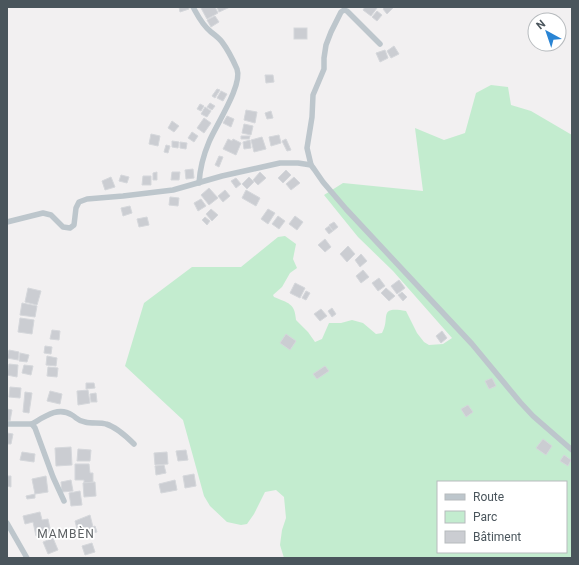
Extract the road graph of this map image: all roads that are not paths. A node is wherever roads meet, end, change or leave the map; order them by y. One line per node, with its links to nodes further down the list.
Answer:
1 (193, 7): 4 (street)
2 (380, 44): 3 (street)
3 (311, 165): 4 (street); 9 (street)
4 (199, 183): 5 (street)
5 (7, 222)
6 (7, 424): 7 (street)
7 (32, 424): 8 (street); 10 (street)
8 (134, 444)
9 (572, 450)
10 (64, 501)
11 (7, 523): 12 (street)
12 (27, 558)

